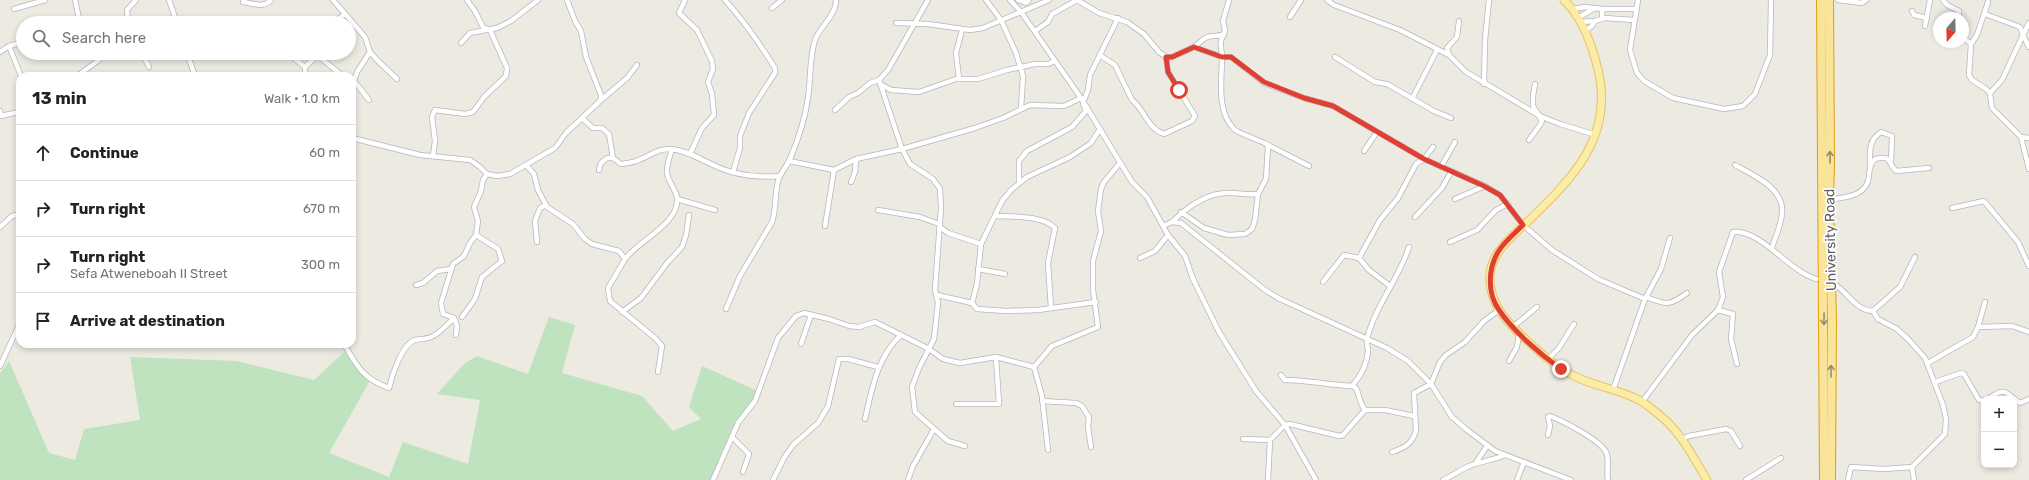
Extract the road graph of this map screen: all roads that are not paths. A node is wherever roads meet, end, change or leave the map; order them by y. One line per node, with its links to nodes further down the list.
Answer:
1 (45, 0): 38 (street)
2 (75, 0): 47 (street)
3 (136, 0): 48 (street)
4 (169, 0): 49 (street)
5 (271, 0): 35 (street)
6 (333, 0): 45 (street)
7 (468, 0): 65 (street)
8 (538, 0): 65 (street)
9 (567, 0): 111 (street)
10 (685, 0): 133 (street)
11 (725, 0): 150 (street)
12 (782, 0): 36 (street)
13 (836, 0): 138 (street)
14 (928, 0): 61 (street)
15 (986, 0): 54 (street)
16 (1010, 0): 43 (street)
17 (1018, 0): 18 (street)
18 (1029, 0)
19 (1049, 0): 43 (street)
20 (1077, 0): 51 (street); 67 (street)
21 (1229, 0): 69 (street)
22 (1301, 0): 50 (street)
23 (1327, 0): 77 (street)
24 (1489, 0): 105 (street)
25 (1564, 0): 39 (main road)
26 (1638, 0): 40 (street)
27 (1771, 0): 56 (street)
28 (1821, 0): 62 (highway, University Road)
29 (1829, 0): 62 (highway, University Road)
30 (1838, 0): 31 (street)
31 (1866, 0)
32 (1930, 0): 53 (street)
33 (1944, 0): 44 (street)
34 (1987, 1): 46 (street)
35 (243, 2)
36 (772, 8)
37 (1592, 8): 39 (street); 41 (street); 55 (street); 58 (street)
38 (14, 9)
39 (1572, 9): 55 (main road)
40 (1636, 9): 41 (street); 56 (street)
41 (1603, 10): 52 (street)
42 (1912, 11): 53 (street)
43 (1021, 12): 54 (street); 67 (street)
44 (1959, 12)
45 (344, 14)
46 (1985, 14): 70 (street); 73 (street)
47 (78, 16)
48 (127, 16)
49 (175, 16)
50 (1290, 17)
51 (1118, 18): 81 (street); 82 (street)
52 (1604, 18): 56 (street); 58 (street)
53 (1928, 18): 63 (street)
54 (1001, 20): 66 (street); 95 (street)
55 (1579, 20): 58 (street); 68 (main road)
56 (1634, 20)
57 (1459, 21): 80 (street)
58 (1595, 21): 68 (street)
59 (896, 23): 61 (street)
60 (2029, 23): 70 (street)
61 (915, 24): 66 (street); 104 (street)
62 (1825, 25): 160 (highway, University Road, one-way to 62); 281 (highway, University Road, one-way to 281)
63 (1926, 26)
64 (356, 27): 79 (street)
65 (490, 30): 71 (street); 134 (street)
66 (962, 30): 103 (street)
67 (1035, 31): 91 (street)
68 (1585, 31): 122 (main road)
69 (1224, 34): 75 (street); 83 (street)
70 (2023, 35): 76 (street); 108 (street)
71 (461, 43)
72 (16, 44): 74 (street)
73 (1971, 44): 108 (street)
74 (9, 46): 78 (street); 96 (street)
75 (1194, 47): 82 (street); 83 (street)
76 (2029, 47)
77 (1437, 50): 80 (street); 109 (street)
78 (0, 52)
79 (370, 52): 101 (street); 102 (street)
80 (1449, 55): 105 (street)
81 (1101, 56): 82 (street); 112 (street)
82 (1166, 57)
83 (1222, 57): 121 (street); 128 (street)
84 (1335, 57): 109 (street)
85 (99, 60): 97 (street)
86 (146, 60): 93 (street)
87 (189, 60): 98 (street)
88 (296, 60): 94 (street)
89 (313, 60): 94 (street)
90 (325, 60): 100 (street)
91 (1056, 61): 95 (street); 112 (street)
92 (636, 65): 111 (street)
93 (149, 67)
94 (305, 67): 99 (street)
95 (1020, 67): 103 (street); 113 (street)
96 (19, 72)
97 (82, 72)
98 (194, 72)
99 (305, 72)
100 (338, 72)
101 (356, 74)
102 (397, 79)
103 (959, 79): 104 (street)
104 (879, 82): 114 (street); 131 (street)
105 (1484, 84): 117 (street)
106 (1535, 84): 117 (street)
107 (356, 85): 110 (street)
108 (1990, 93): 123 (street)
109 (1412, 99): 119 (street)
110 (369, 100)
111 (601, 100): 118 (street)
112 (1082, 101): 113 (street); 120 (street); 155 (street)
113 (1021, 109): 131 (street)
114 (835, 110)
115 (0, 111): 116 (street)
116 (16, 113)
117 (1540, 116): 122 (street); 126 (street)
118 (583, 118): 135 (street); 141 (street)
119 (1451, 118)
120 (1100, 129): 140 (street); 155 (street)
121 (1377, 132): 132 (street); 137 (street)
122 (1596, 135): 173 (main road)
123 (2021, 137): 124 (street); 147 (street)
124 (2029, 138)
125 (356, 139): 134 (street)
126 (1529, 140)
127 (1455, 142): 144 (street)
128 (1268, 145): 143 (street); 157 (street)
129 (1433, 147): 137 (street)
130 (672, 149): 133 (street); 135 (street); 158 (street)
131 (902, 149): 136 (street); 172 (street)
132 (1364, 151)
133 (690, 154): 150 (street)
134 (433, 156): 152 (street)
135 (613, 158): 148 (street)
136 (856, 159): 149 (street); 154 (street)
137 (1424, 159): 144 (street); 187 (street)
138 (789, 161): 149 (street); 153 (street)
139 (1891, 162): 145 (street); 146 (street); 146 (street)
140 (1120, 163): 175 (street); 201 (street)
141 (526, 165): 152 (street); 162 (street)
142 (1735, 165): 184 (street)
143 (1309, 166)
144 (1441, 167): 151 (street)
145 (1929, 168)
146 (1869, 169): 160 (street)
147 (2029, 169)
148 (599, 170)
149 (834, 170): 174 (street)
150 (733, 172): 153 (street)
151 (1451, 172): 156 (street); 170 (street)
152 (487, 174): 177 (street)
153 (780, 176): 206 (street)
154 (851, 182)
155 (1019, 182): 169 (street)
156 (1484, 186): 159 (street); 161 (street)
157 (1258, 194): 166 (street); 166 (street)
158 (677, 199): 164 (street); 188 (street)
159 (1455, 199)
160 (1829, 200): 282 (highway, University Road, one-way to 160)
161 (1508, 204): 173 (street); 181 (street)
162 (546, 205): 180 (street); 188 (street)
163 (1952, 208): 189 (street)
164 (715, 210)
165 (878, 210): 172 (street)
166 (1181, 212): 171 (street)
167 (16, 215): 176 (street)
168 (688, 215): 210 (street)
169 (995, 216): 182 (street); 205 (street)
170 (1415, 217)
171 (1172, 222): 175 (street); 222 (street)
172 (940, 225): 182 (street); 199 (street)
173 (1523, 225): 200 (street); 207 (main road)
174 (825, 226)
175 (1163, 226): 178 (street)
176 (0, 227)
177 (476, 235): 190 (street); 212 (street)
178 (1168, 235): 186 (street); 251 (street)
179 (1670, 238): 200 (street)
180 (537, 242)
181 (1450, 242)
182 (981, 244): 191 (street)
183 (1409, 247): 196 (street)
184 (1772, 248): 193 (street); 208 (street)
185 (1915, 257): 209 (street)
186 (1140, 258)
187 (1359, 258): 194 (street); 196 (street)
188 (625, 259): 210 (street)
189 (2029, 266)
190 (451, 269): 195 (street); 213 (street)
191 (978, 269): 192 (street); 203 (street)
192 (1005, 274)
193 (1816, 279)
194 (1323, 282)
195 (416, 285)
196 (1390, 286): 222 (street)
197 (1837, 286): 209 (street)
198 (1687, 293): 200 (street)
199 (937, 296): 203 (street); 225 (street)
200 (1646, 298): 239 (street)
201 (1096, 302): 205 (street); 233 (street)
202 (1985, 302): 216 (street)
203 (972, 303): 205 (street)
204 (1537, 307): 215 (street)
205 (1051, 308)
206 (726, 309)
207 (1499, 310): 215 (main road); 237 (street)
208 (1718, 310): 229 (street); 246 (street)
209 (1873, 311): 230 (street)
210 (622, 312): 234 (street)
211 (811, 315): 221 (street); 223 (street); 254 (street)
212 (462, 317)
213 (454, 318): 220 (street); 224 (street)
214 (1574, 324): 227 (street)
215 (1514, 326): 219 (main road)
216 (1978, 327): 218 (street); 230 (street)
217 (16, 331): 231 (street)
218 (2029, 332)
219 (1519, 333): 227 (main road); 228 (street)
220 (456, 335)
221 (901, 335): 225 (street); 232 (street)
222 (1367, 340): 237 (street); 238 (street)
223 (801, 344)
224 (346, 348)
225 (928, 349): 226 (street); 252 (street)
226 (996, 357): 233 (street); 247 (street)
227 (1548, 359): 239 (main road)
228 (1509, 361)
229 (1737, 364)
230 (1928, 364): 236 (street)
231 (0, 366)
232 (878, 367): 250 (street); 271 (street)
233 (1034, 367): 245 (street)
234 (658, 372)
235 (1281, 375): 238 (street)
236 (1935, 382): 243 (street); 268 (street)
237 (1431, 384): 249 (street); 260 (street)
238 (1352, 386): 248 (street)
239 (1613, 390): 246 (main road)
240 (1992, 396): 241 (street)
241 (2013, 396)
242 (2029, 399): 244 (street)
243 (1981, 400)
244 (2017, 400)
245 (1042, 401): 259 (street); 262 (street)
246 (1642, 402): 256 (main road)
247 (956, 404)
248 (1365, 410): 249 (street); 251 (street)
249 (1414, 416): 263 (street)
250 (865, 419)
251 (1285, 424): 257 (street); 274 (street)
252 (934, 429): 258 (street); 272 (street)
253 (1548, 435): 278 (street)
254 (732, 437): 269 (street); 270 (street)
255 (1243, 439): 257 (street)
256 (1682, 439): 261 (street); 279 (main road)
257 (1270, 440): 273 (street)
258 (964, 446)
259 (1091, 446)
260 (1487, 446): 264 (street); 267 (street)
261 (1740, 446)
262 (1048, 450)
263 (1392, 452)
264 (1506, 455): 266 (street); 267 (street)
265 (1781, 458): 280 (street)
266 (1524, 462): 276 (street); 277 (street)
267 (1475, 464): 275 (street)
268 (1912, 467): 283 (street); 284 (street)
269 (743, 472)
270 (713, 480)
271 (773, 480)
272 (908, 480)
273 (1268, 480)
274 (1316, 480)
275 (1443, 480)
276 (1517, 480)
277 (1570, 480)
278 (1608, 480)
279 (1707, 480)
280 (1746, 480)
281 (1824, 480)
282 (1831, 480)
283 (1848, 480)
284 (1914, 480)

